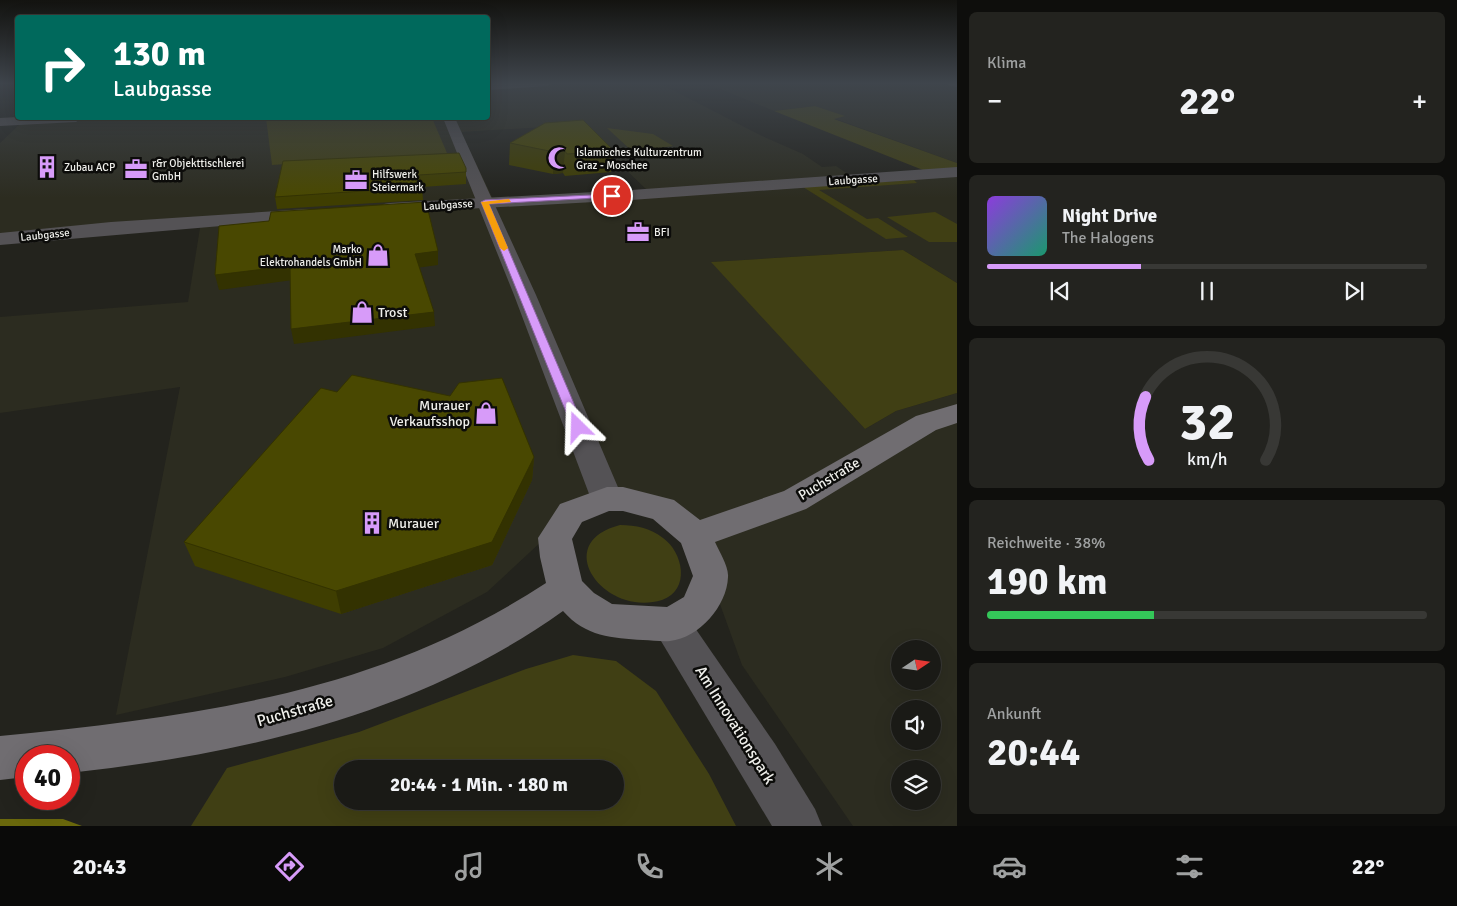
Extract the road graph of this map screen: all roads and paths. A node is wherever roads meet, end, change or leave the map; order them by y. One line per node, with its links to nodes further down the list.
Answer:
1 (0, 122): 2 (street)
2 (22, 122): 3 (street); 5 (street)
3 (28, 122)
4 (451, 122): 7 (street)
5 (6, 137)
6 (957, 172): 7 (street, Laubgasse)
7 (485, 202): 8 (street, Laubgasse); 12 (street)
8 (376, 209)
9 (324, 213): 10 (street, Laubgasse)
10 (0, 239)
11 (957, 413): 13 (main road, Puchstraße)
12 (607, 499): 13 (main road); 14 (main road)
13 (696, 535): 15 (main road)
14 (566, 588): 15 (main road); 16 (main road, Puchstraße)
15 (671, 624): 17 (street, Am Innovationspark)
16 (0, 758)
17 (798, 826)

